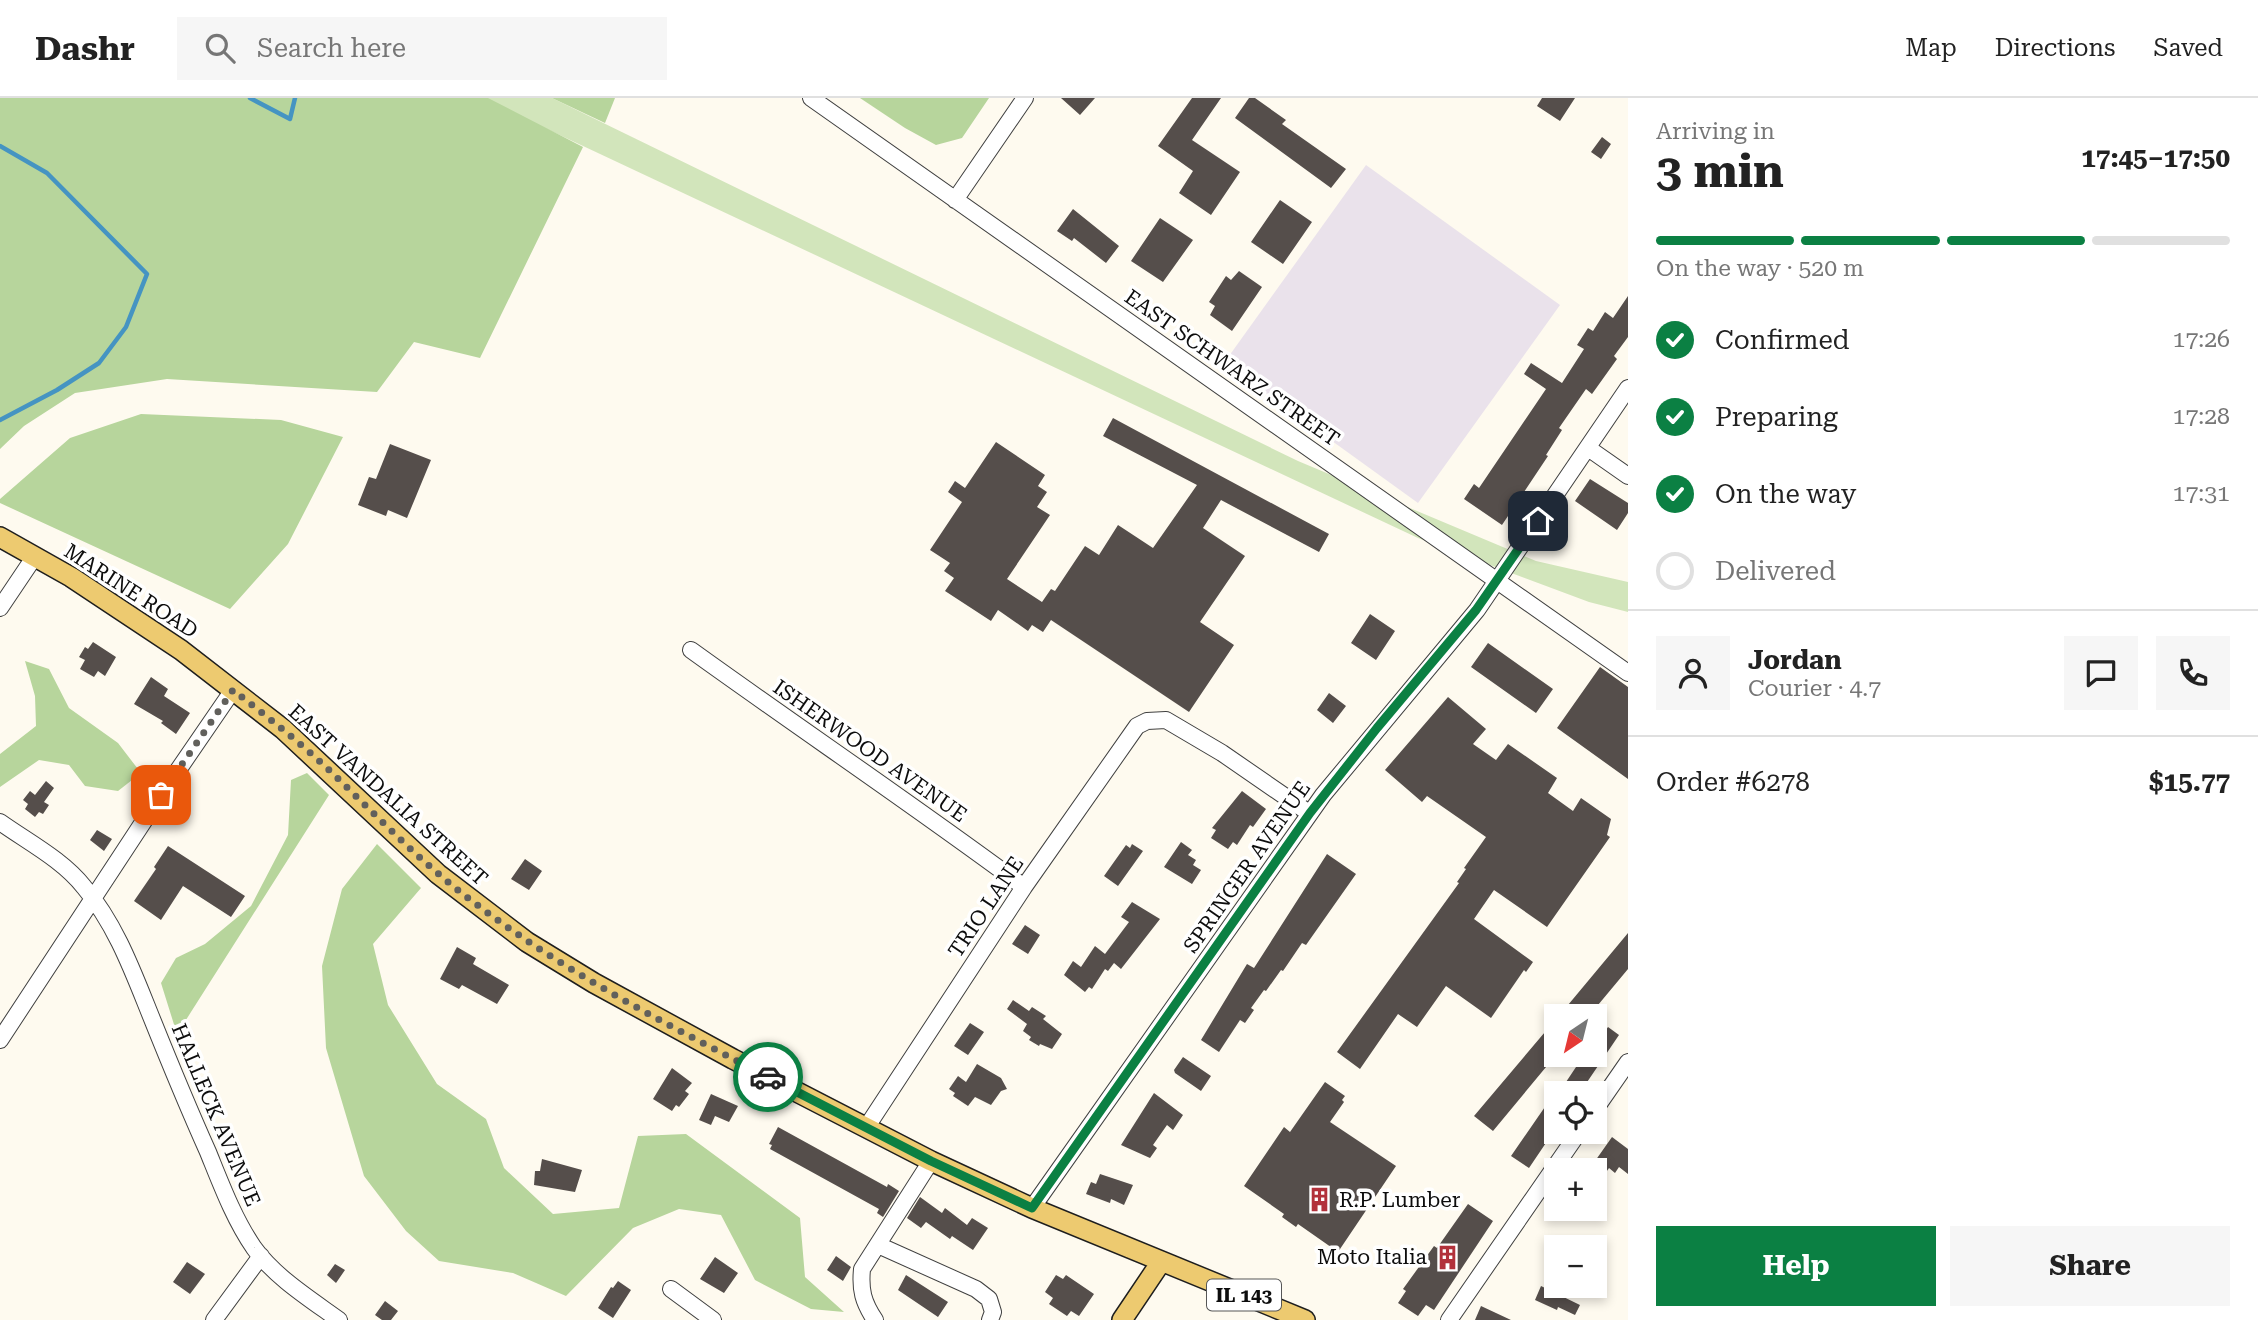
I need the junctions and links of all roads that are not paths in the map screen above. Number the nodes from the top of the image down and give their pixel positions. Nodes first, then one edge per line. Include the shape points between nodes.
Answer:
1 (811, 98) edge
2 (1025, 98) edge
3 (956, 200) junction
4 (1628, 388) edge
5 (1588, 448) junction
6 (1628, 476) edge
7 (0, 537) edge
8 (35, 556) junction
9 (1497, 580) junction
10 (0, 608) edge
11 (691, 650) dead end
12 (1628, 673) edge
13 (233, 690) junction
14 (1310, 813) junction
15 (0, 822) edge
16 (1024, 887) junction
17 (93, 898) junction
18 (0, 1040) edge
19 (1628, 1062) edge
20 (1607, 1092) edge
21 (866, 1128) junction
22 (1571, 1144) edge
23 (931, 1161) junction
24 (1032, 1208) junction
25 (878, 1245) junction
26 (261, 1256) junction
27 (1161, 1262) junction
28 (671, 1289) dead end
29 (214, 1320) edge
30 (339, 1320) edge
31 (713, 1320) edge
32 (875, 1320) edge
33 (990, 1320) edge
34 (1122, 1320) edge
35 (1304, 1320) edge
36 (1449, 1320) edge

1 - 3 street, EAST SCHWARZ STREET
2 - 3 street
3 - 9 street, EAST SCHWARZ STREET
4 - 5 street, SPRINGER AVENUE
5 - 6 street
5 - 9 street, SPRINGER AVENUE
7 - 8 main road, MARINE ROAD / IL 143
8 - 10 street
8 - 13 main road, MARINE ROAD / IL 143 via 172,644
9 - 12 street, EAST SCHWARZ STREET
9 - 14 street, SPRINGER AVENUE
11 - 16 street, ISHERWOOD AVENUE
13 - 17 street
13 - 21 main road, EAST VANDALIA STREET / IL 143 via 283,729 438,874 527,942 594,984
14 - 16 street, TRIO LANE via 1222,753 1166,720 1153,720 1137,726
14 - 24 street, SPRINGER AVENUE
15 - 17 street, HALLECK AVENUE via 64,868
16 - 21 street, TRIO LANE
17 - 18 street
17 - 26 street, HALLECK AVENUE via 132,969 221,1183
19 - 20 street
21 - 23 main road, EAST VANDALIA STREET / IL 143
22 - 36 street
23 - 24 main road, EAST VANDALIA STREET / IL 143
23 - 25 street
24 - 27 main road, EAST VANDALIA STREET / IL 143
25 - 32 street via 862,1269 860,1286
25 - 33 street via 976,1289 989,1299
26 - 29 street
26 - 30 street, HALLECK AVENUE
27 - 34 main road
27 - 35 main road, EAST VANDALIA STREET / IL 143
28 - 31 street

